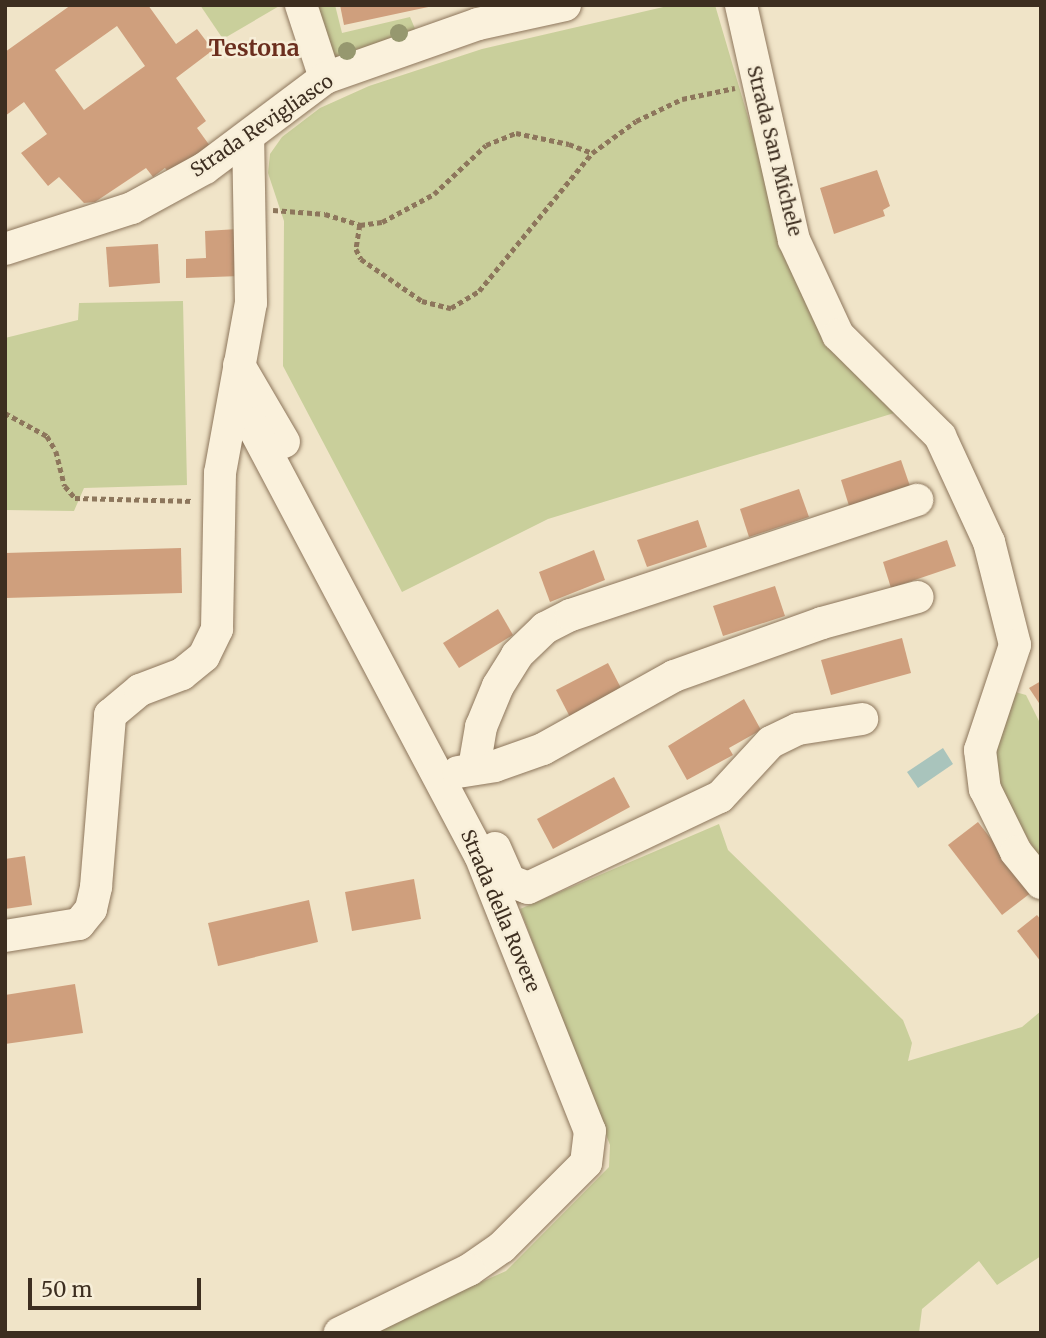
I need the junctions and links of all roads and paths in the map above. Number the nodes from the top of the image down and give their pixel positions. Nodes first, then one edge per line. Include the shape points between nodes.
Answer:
1 (300, 5) edge
2 (565, 5) edge
3 (741, 5) edge
4 (325, 78) junction
5 (704, 94) dead end
6 (248, 137) junction
7 (592, 153) junction
8 (253, 210) junction
9 (360, 225) junction
10 (5, 249) edge
11 (239, 365) junction
12 (235, 403) junction
13 (5, 413) edge
14 (917, 500) dead end
15 (218, 505) junction
16 (918, 597) dead end
17 (862, 719) dead end
18 (466, 770) junction
19 (1041, 883) edge
20 (5, 936) edge
21 (340, 1333) edge

1 - 4 street
2 - 4 street, Strada Revigliasco via 478,24
3 - 19 street, Strada San Michele via 794,240 805,264 838,335 940,436 989,542 1015,645 980,750 985,789 1016,852
4 - 6 street, Strada Revigliasco
5 - 7 path via 636,121
6 - 8 street
6 - 10 street, Strada Revigliasco via 132,208
7 - 9 path via 516,133 486,145 434,194 382,222
7 - 9 path via 479,291 451,308 422,300 361,259 356,249
8 - 9 path via 325,215
8 - 11 street via 251,303
11 - 12 street
11 - 18 street via 254,383
12 - 15 street
12 - 21 street, Strada della Rovere via 251,423 480,855 590,1131 586,1163 502,1247 469,1270
13 - 15 path via 47,436 65,486 75,498 93,502 169,499
14 - 18 street via 571,615 545,628 517,655 498,686
15 - 20 street via 217,629 204,656 182,674 140,690 110,715 96,887 90,909 79,925
16 - 18 street via 822,623 674,677 543,749
17 - 18 street via 799,729 771,742 720,797 527,888 510,880

